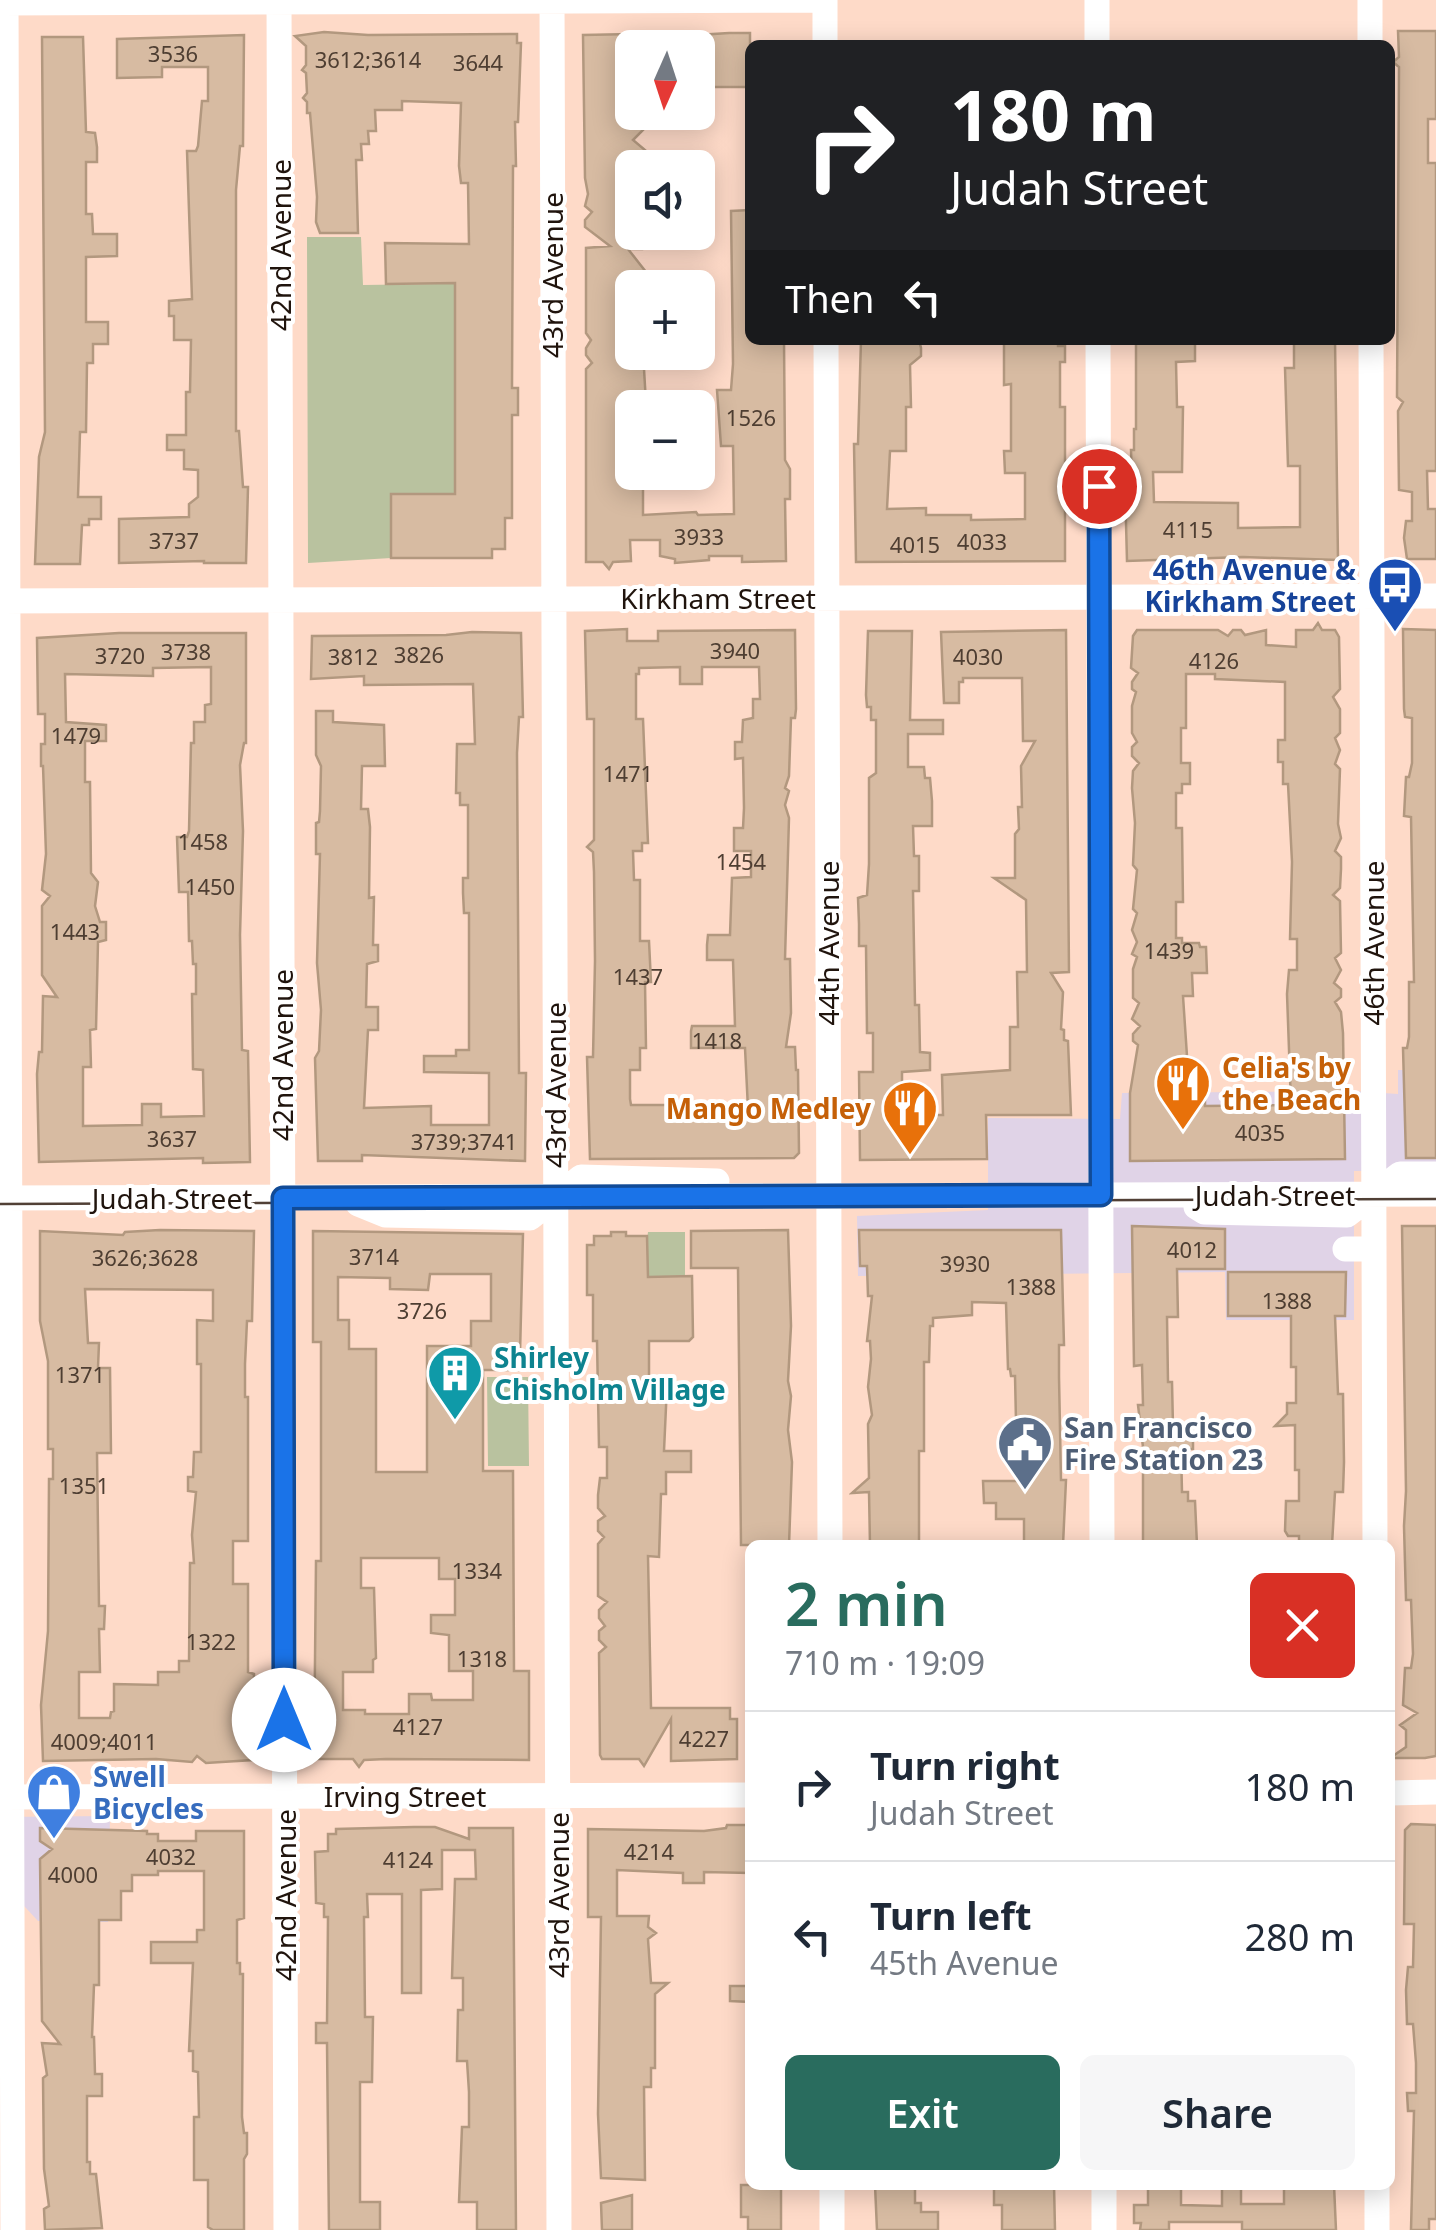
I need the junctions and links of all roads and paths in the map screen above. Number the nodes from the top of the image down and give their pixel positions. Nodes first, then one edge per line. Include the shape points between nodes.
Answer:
1 (552, 0) edge
2 (825, 0) edge
3 (1097, 0) edge
4 (1370, 0) edge
5 (279, 1) edge
6 (332, 1) edge
7 (377, 1) edge
8 (4, 2) edge
9 (825, 40) edge
10 (1097, 40) edge
11 (1370, 40) edge
12 (826, 345) edge
13 (1098, 345) edge
14 (1371, 345) edge
15 (1372, 596) junction
16 (1436, 596) edge
17 (1099, 597) junction
18 (826, 598) junction
19 (554, 599) junction
20 (281, 600) junction
21 (4, 601) edge
22 (1436, 1174) edge
23 (1374, 1194) junction
24 (1436, 1194) edge
25 (1101, 1195) junction
26 (1177, 1195) junction
27 (828, 1196) junction
28 (556, 1197) junction
29 (5, 1198) edge
30 (283, 1198) junction
31 (1374, 1249) junction
32 (1345, 1250) dead end
33 (830, 1540) edge
34 (1102, 1540) edge
35 (1375, 1540) edge
36 (1436, 1792) edge
37 (1395, 1793) edge
38 (745, 1795) edge
39 (285, 1796) junction
40 (558, 1796) junction
41 (6, 1797) edge
42 (832, 2190) edge
43 (1104, 2190) edge
44 (1377, 2190) edge
45 (13, 2230) edge
46 (286, 2230) edge
47 (559, 2230) edge
48 (832, 2230) edge
49 (1104, 2230) edge
50 (1377, 2230) edge

1 - 2 street
1 - 7 street
1 - 19 street, 43rd Avenue
2 - 9 street
3 - 10 street
4 - 11 street
5 - 6 street
5 - 8 street
5 - 20 street, 42nd Avenue
6 - 7 street
8 - 21 street
12 - 18 street, 44th Avenue
13 - 17 street
14 - 15 street, 46th Avenue
15 - 16 street, Kirkham Street
15 - 17 street, Kirkham Street
15 - 23 street, 46th Avenue
17 - 18 street, Kirkham Street
17 - 25 street
18 - 19 street, Kirkham Street
18 - 27 street, 44th Avenue
19 - 20 street, Kirkham Street
19 - 28 street, 43rd Avenue
20 - 21 street, Kirkham Street
20 - 30 street, 42nd Avenue
21 - 29 street
22 - 23 street, Judah Street via 1400,1174
23 - 24 street, Judah Street
23 - 26 street, Judah Street
23 - 26 street, Judah Street via 1347,1214 1237,1219 1204,1212
23 - 31 street, 46th Avenue
25 - 26 street, Judah Street
25 - 27 street, Judah Street
25 - 34 street
27 - 28 street, Judah Street
27 - 33 street, 44th Avenue
28 - 30 street, Judah Street
28 - 40 street, 43rd Avenue
29 - 30 street, Judah Street
29 - 41 street
30 - 39 street, 42nd Avenue
31 - 32 street
31 - 35 street, 46th Avenue
36 - 37 street
38 - 40 street, Irving Street
39 - 40 street, Irving Street
39 - 41 street, Irving Street
39 - 46 street, 42nd Avenue
40 - 47 street, 43rd Avenue
41 - 45 street
42 - 48 street
43 - 49 street
44 - 50 street

